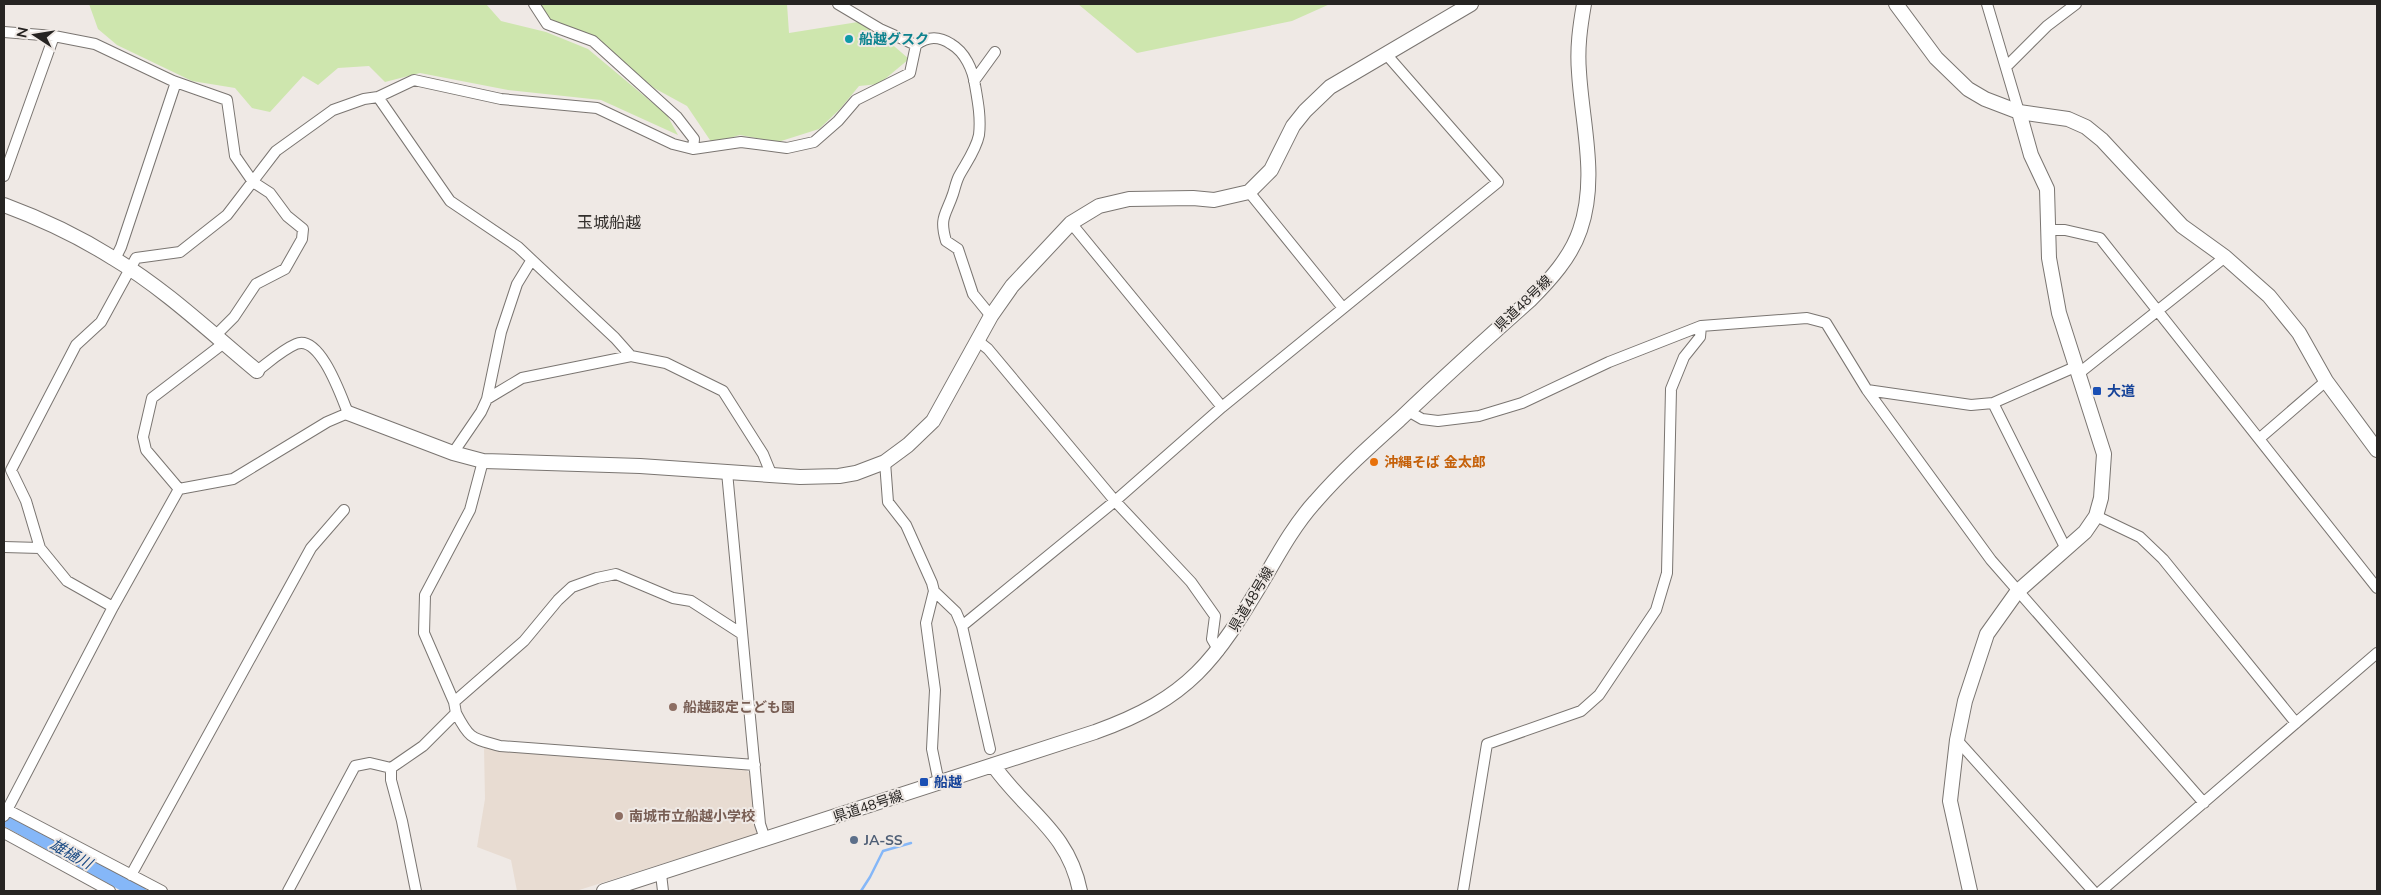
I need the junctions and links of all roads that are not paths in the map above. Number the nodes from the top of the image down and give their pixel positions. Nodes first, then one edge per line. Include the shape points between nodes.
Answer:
1 (534, 4) edge
2 (838, 4) edge
3 (1471, 4) edge
4 (1584, 4) edge
5 (1896, 4) edge
6 (1987, 4) edge
7 (2076, 4) edge
8 (4, 32) edge
9 (54, 36) junction
10 (916, 45) junction
11 (996, 52) dead end
12 (1386, 54) junction
13 (2006, 67) junction
14 (974, 81) junction
15 (176, 82) junction
16 (378, 97) junction
17 (2019, 112) junction
18 (693, 149) junction
19 (4, 176) edge
20 (254, 182) junction
21 (1249, 192) junction
22 (4, 205) edge
23 (1071, 223) junction
24 (2047, 230) junction
25 (2225, 257) junction
26 (115, 259) junction
27 (531, 261) junction
28 (131, 270) junction
29 (1343, 308) junction
30 (2158, 311) junction
31 (991, 316) junction
32 (1701, 326) junction
33 (220, 340) junction
34 (978, 341) junction
35 (630, 356) junction
36 (257, 370) joint
37 (2077, 370) junction
38 (2326, 381) junction
39 (1867, 390) junction
40 (487, 399) junction
41 (1993, 403) junction
42 (1222, 407) junction
43 (1408, 411) junction
44 (348, 413) junction
45 (2260, 438) junction
46 (2377, 450) edge
47 (453, 453) junction
48 (483, 461) junction
49 (885, 462) junction
50 (727, 472) junction
51 (772, 476) junction
52 (179, 489) junction
53 (1115, 501) junction
54 (344, 510) dead end
55 (2096, 516) junction
56 (4, 547) edge
57 (40, 548) junction
58 (2066, 549) junction
59 (2377, 588) edge
60 (934, 591) junction
61 (2018, 592) junction
62 (113, 607) junction
63 (962, 626) junction
64 (742, 634) junction
65 (1218, 651) junction
66 (2377, 653) edge
67 (454, 702) junction
68 (456, 713) junction
69 (2296, 723) junction
70 (1957, 740) junction
71 (990, 749) dead end
72 (755, 765) junction
73 (993, 765) junction
74 (391, 768) junction
75 (938, 783) junction
76 (2204, 803) junction
77 (5, 811) edge
78 (4, 834) edge
79 (765, 839) junction
80 (661, 874) junction
81 (131, 875) junction
82 (110, 891) edge
83 (162, 891) edge
84 (288, 891) edge
85 (416, 891) edge
86 (604, 891) edge
87 (663, 891) edge
88 (1080, 891) edge
89 (1463, 891) edge
90 (1970, 891) edge
91 (2093, 891) edge
92 (2102, 891) edge

1 - 18 street via 547,24 593,41 677,118 694,139
2 - 10 street via 880,29
3 - 12 street
4 - 43 street, 県道48号線 via 1578,58 1589,177 1580,231 1570,252 1543,287
5 - 17 street via 1936,58 1968,89
6 - 13 street
7 - 13 street via 2047,26
8 - 9 street
9 - 15 street via 95,44
9 - 19 street
10 - 14 street via 929,37 952,44 965,58
10 - 18 street via 910,73 856,100 814,142 787,148 741,142
11 - 14 street
12 - 21 street via 1314,100 1293,126 1271,170
12 - 29 street via 1498,182
13 - 17 street
14 - 31 street via 980,112 978,135 975,149 943,214 943,230 946,241 958,249 972,294
15 - 20 street via 227,100 235,156
15 - 26 street
16 - 18 street via 414,80 501,99 596,108 673,144
16 - 20 street via 333,110 276,151
16 - 27 street via 450,201 518,247
17 - 24 street via 2031,155 2047,189
17 - 25 street via 2068,118 2086,128 2102,140 2182,226
20 - 28 street via 227,216 180,252 136,258
20 - 33 street via 270,193 287,216 303,229 302,239 285,269 256,284
21 - 23 street via 1214,200 1129,199 1099,206
21 - 29 street
22 - 26 street via 40,219
23 - 31 street via 1012,286
23 - 42 street
24 - 30 street via 2065,230 2100,238
24 - 37 street via 2059,313
25 - 30 street
25 - 38 street via 2269,296 2299,333
26 - 28 street
27 - 35 street via 616,338
27 - 40 street via 517,284 501,332
28 - 33 street
28 - 57 street via 101,322 76,345 11,470 26,501
29 - 42 street
30 - 37 street
30 - 45 street
31 - 34 street
32 - 39 street via 1807,318 1826,323
32 - 43 street via 1610,362 1522,403 1479,416 1438,421 1422,419
32 - 89 street via 1700,337 1684,357 1671,389 1667,573 1656,610 1599,695 1582,710 1487,744
33 - 36 street
33 - 52 street via 152,398 143,437 146,450
34 - 49 street via 933,420
34 - 53 street
35 - 40 street via 522,378
35 - 51 street via 666,363 723,391
36 - 44 street via 297,344 307,343 318,351
37 - 41 street
37 - 55 street via 2104,454 2101,498
38 - 45 street
38 - 46 street
39 - 41 street via 1971,405
39 - 61 street
40 - 47 street
41 - 58 street
42 - 53 street
43 - 65 street, 県道48号線 via 1314,503 1291,533
44 - 47 street
44 - 52 street via 327,422 233,479
45 - 59 street
47 - 48 street
48 - 50 street
48 - 67 street via 470,510 425,595 424,633
49 - 51 street via 839,476
49 - 60 street via 888,502 906,525
50 - 51 street
50 - 64 street
52 - 62 street
53 - 63 street
53 - 65 street via 1191,582 1216,616 1212,639
54 - 81 street via 311,548
55 - 58 street via 2085,532
55 - 69 street via 2140,537 2163,559
56 - 57 street
57 - 62 street via 67,581
58 - 61 street
60 - 63 street via 956,612
60 - 75 street via 926,622 935,690 932,749
61 - 70 street via 1987,634 1965,702
61 - 76 street
62 - 77 street
63 - 71 street
64 - 67 street via 692,602 673,598 616,574 596,578 572,586 524,642
64 - 72 street
65 - 73 street, 県道48号線 via 1195,677 1146,711 1095,732
66 - 69 street
67 - 68 street
68 - 72 street via 466,734 500,746
68 - 74 street via 423,746
69 - 76 street
70 - 90 street via 1950,801
70 - 91 street
72 - 79 street via 760,824
73 - 75 street, 県道48号線
73 - 88 street via 1055,833 1069,855
74 - 84 street via 370,763 354,766
74 - 85 street
75 - 79 street, 県道48号線
76 - 92 street
77 - 81 street
78 - 82 street
79 - 80 street, 県道48号線
80 - 86 street, 県道48号線
80 - 87 street
81 - 83 street

